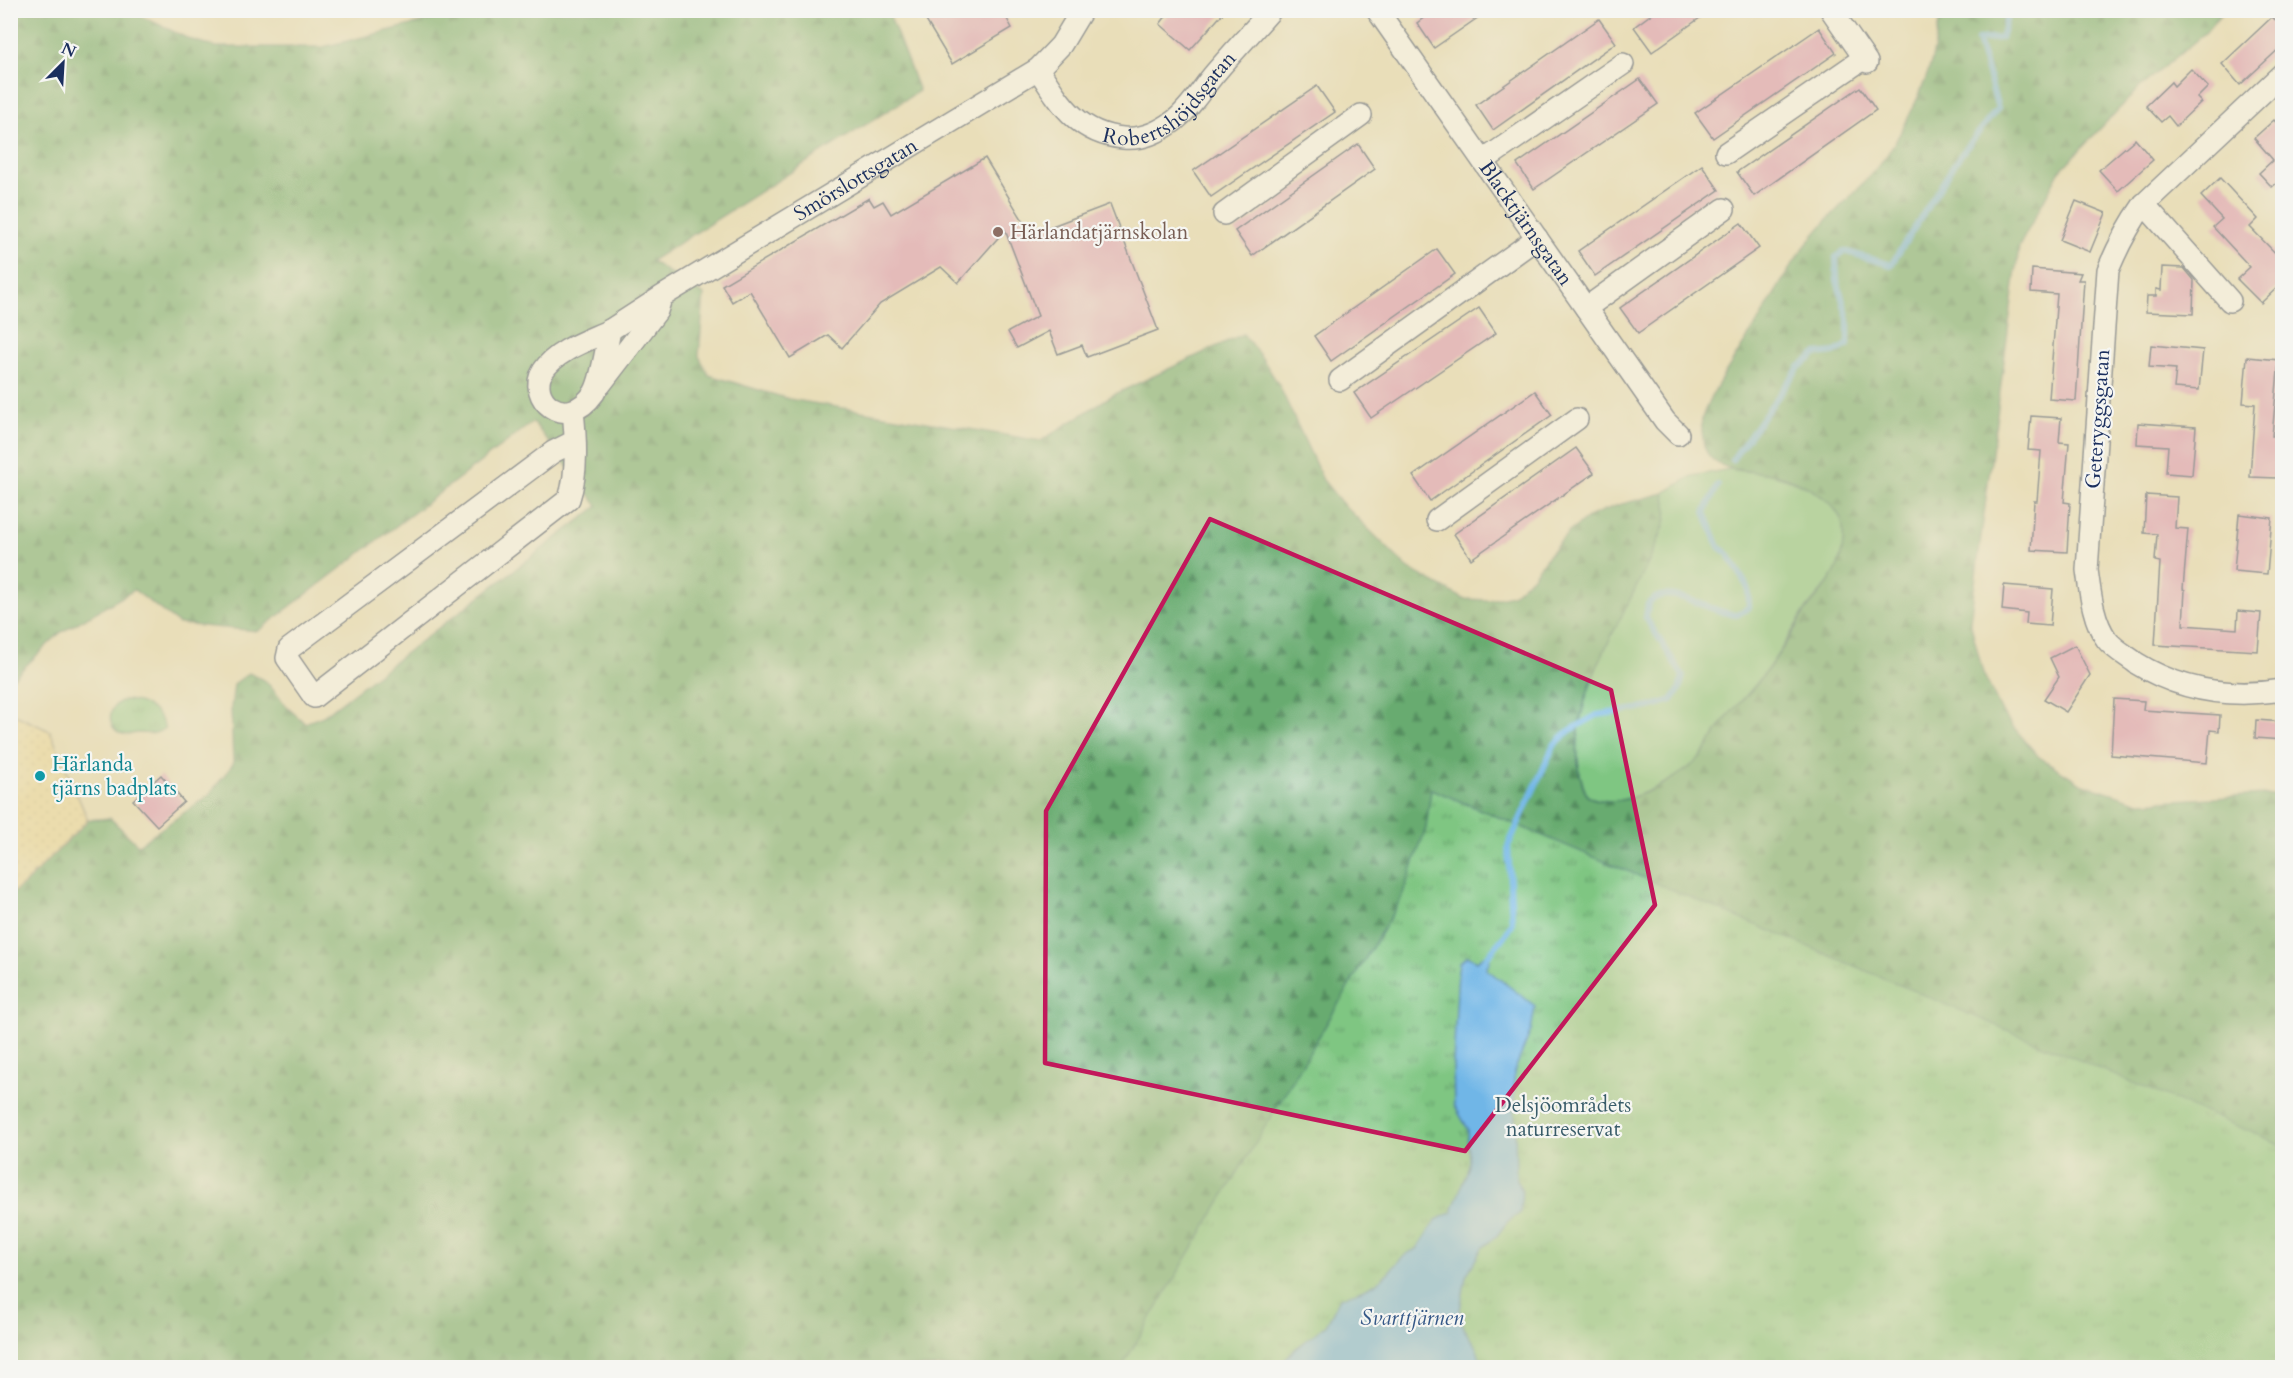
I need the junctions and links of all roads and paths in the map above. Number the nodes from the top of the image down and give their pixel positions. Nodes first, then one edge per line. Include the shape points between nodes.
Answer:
1 (1082, 10) edge
2 (1271, 10) edge
3 (1831, 10) edge
4 (1387, 14) edge
5 (1623, 64) dead end
6 (1038, 69) junction
7 (2283, 74) edge
8 (1361, 115) dead end
9 (1726, 153) dead end
10 (1483, 162) junction
11 (2144, 204) junction
12 (1724, 209) dead end
13 (1224, 214) dead end
14 (1537, 238) junction
15 (661, 297) junction
16 (2230, 301) dead end
17 (1586, 308) junction
18 (610, 330) junction
19 (1340, 380) dead end
20 (596, 390) junction
21 (573, 411) junction
22 (1577, 419) dead end
23 (1678, 434) dead end
24 (575, 441) junction
25 (1437, 520) dead end
26 (2283, 690) edge

1 - 6 street, Smörslottsgatan via 1061,45
2 - 6 street, Robertshöjdsgatan via 1175,120 1146,136 1110,137 1096,133 1060,102
3 - 9 street via 1866,60
4 - 10 street, Blacktjärnsgatan
5 - 10 street
6 - 15 street, Smörslottsgatan
7 - 11 street, Geteryggsgatan
8 - 13 street
10 - 14 street, Blacktjärnsgatan
11 - 16 street
11 - 26 street, Geteryggsgatan via 2108,270 2087,570 2098,623 2107,640 2125,655 2192,688 2259,694
12 - 17 street
14 - 17 street, Blacktjärnsgatan
14 - 19 street
15 - 18 street, Smörslottsgatan
15 - 20 street via 657,311
17 - 23 street, Blacktjärnsgatan
18 - 20 street
18 - 21 street, Smörslottsgatan via 555,358 542,374 540,390 548,406 560,412
20 - 21 street
21 - 24 street
22 - 25 street
24 - 24 street via 574,485 569,499 314,697 287,658 289,649 553,452

